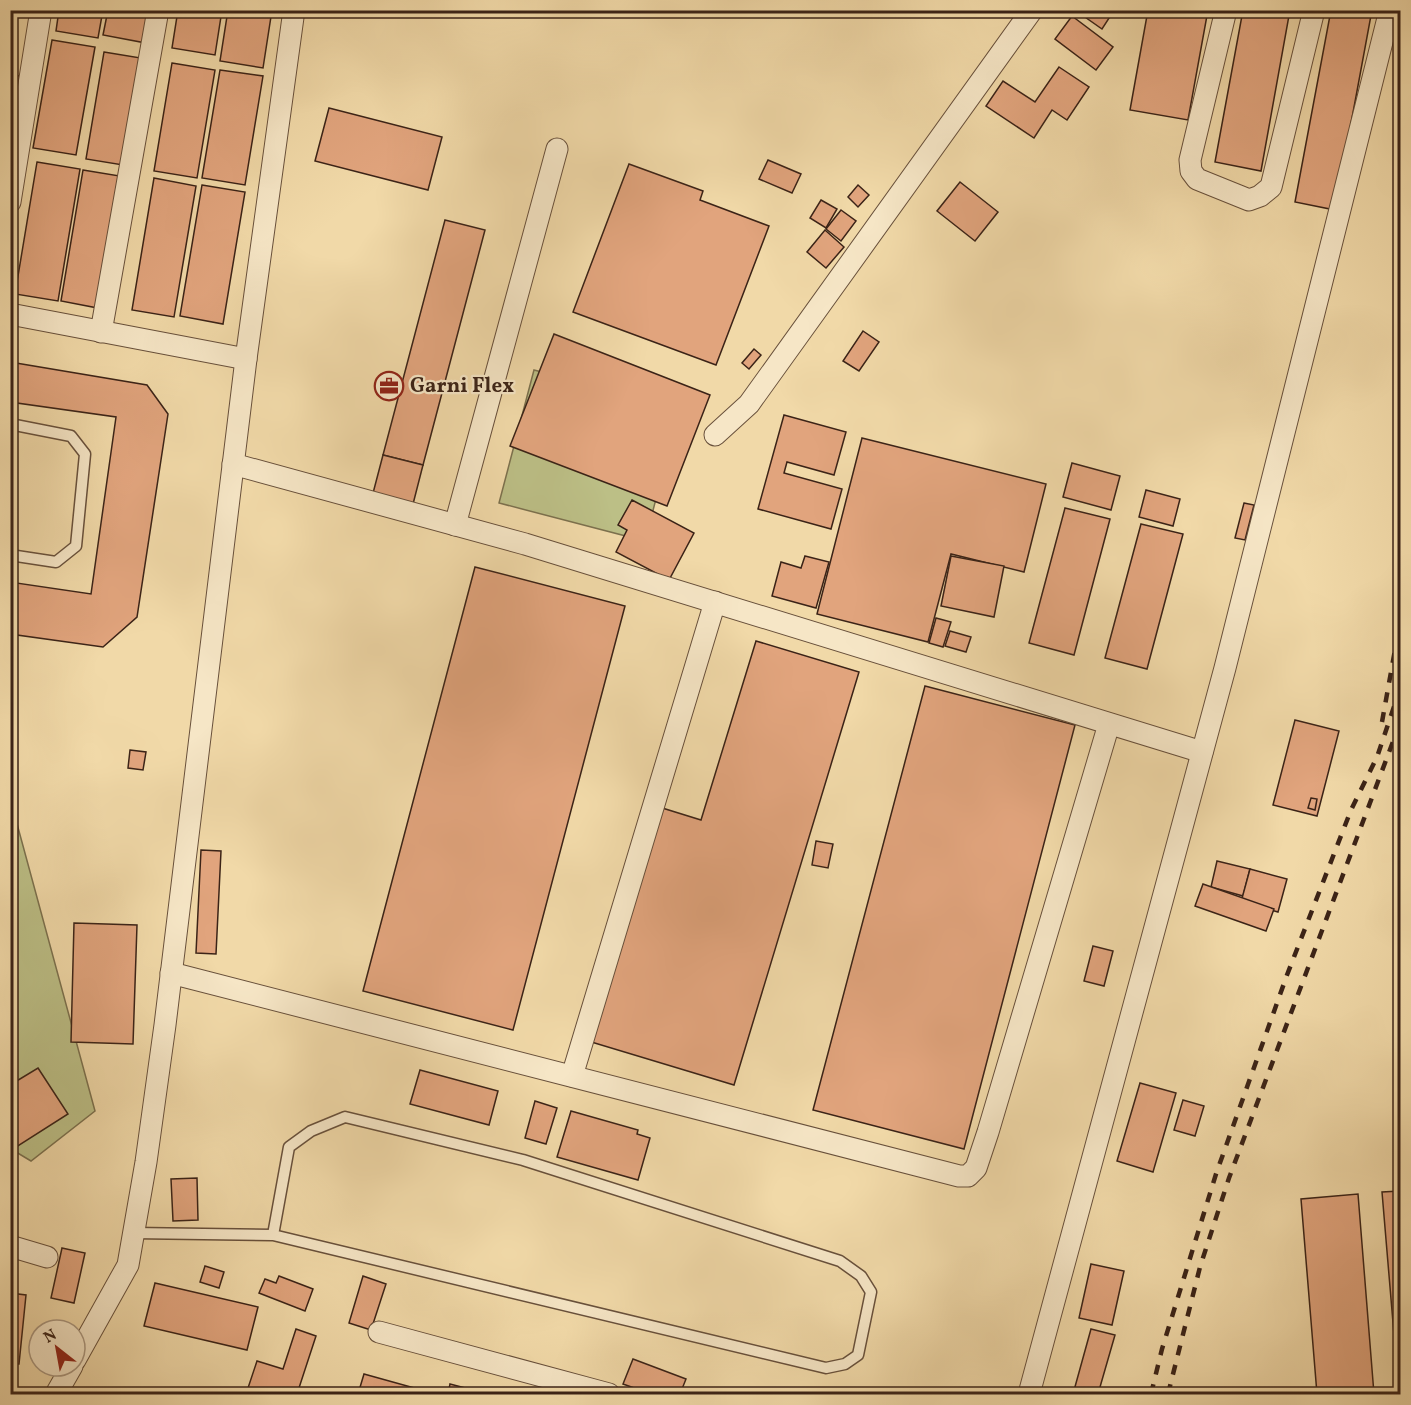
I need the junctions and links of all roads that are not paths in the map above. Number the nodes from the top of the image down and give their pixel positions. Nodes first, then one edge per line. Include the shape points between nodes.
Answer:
1 (40, 10) edge
2 (158, 10) edge
3 (294, 10) edge
4 (1032, 10) edge
5 (1226, 10) edge
6 (1314, 10) edge
7 (1390, 10) edge
8 (557, 149) dead end
9 (10, 202) edge
10 (10, 314) edge
11 (101, 332) junction
12 (246, 359) junction
13 (10, 424) edge
14 (715, 435) dead end
15 (233, 464) junction
16 (455, 525) junction
17 (10, 555) edge
18 (715, 602) junction
19 (1109, 723) junction
20 (1202, 752) junction
21 (171, 973) junction
22 (572, 1076) junction
23 (134, 1233) junction
24 (273, 1235) junction
25 (10, 1246) edge
26 (47, 1257) dead end
27 (379, 1332) dead end
28 (87, 1338) edge
29 (65, 1378) edge
30 (56, 1395) edge
31 (609, 1395) edge
32 (1029, 1395) edge

1 - 9 street
2 - 11 street
3 - 12 street
4 - 14 street via 749,404
5 - 6 street via 1190,159 1191,171 1197,179 1249,200 1271,188
7 - 20 street
8 - 16 street
10 - 11 street
11 - 12 street
12 - 15 street
13 - 17 lane via 71,436 86,454 76,546 56,562
15 - 16 street
15 - 21 street
16 - 18 street
18 - 19 street
18 - 22 street
19 - 20 street
19 - 22 street via 988,1132 976,1168 968,1176
20 - 32 street
21 - 22 street
21 - 23 street
23 - 24 lane
23 - 28 street via 128,1265
24 - 24 lane via 826,1368 845,1364 858,1355 871,1292 861,1276 840,1261 524,1160 345,1117 311,1131 290,1147
25 - 26 street
27 - 31 street
29 - 30 street

